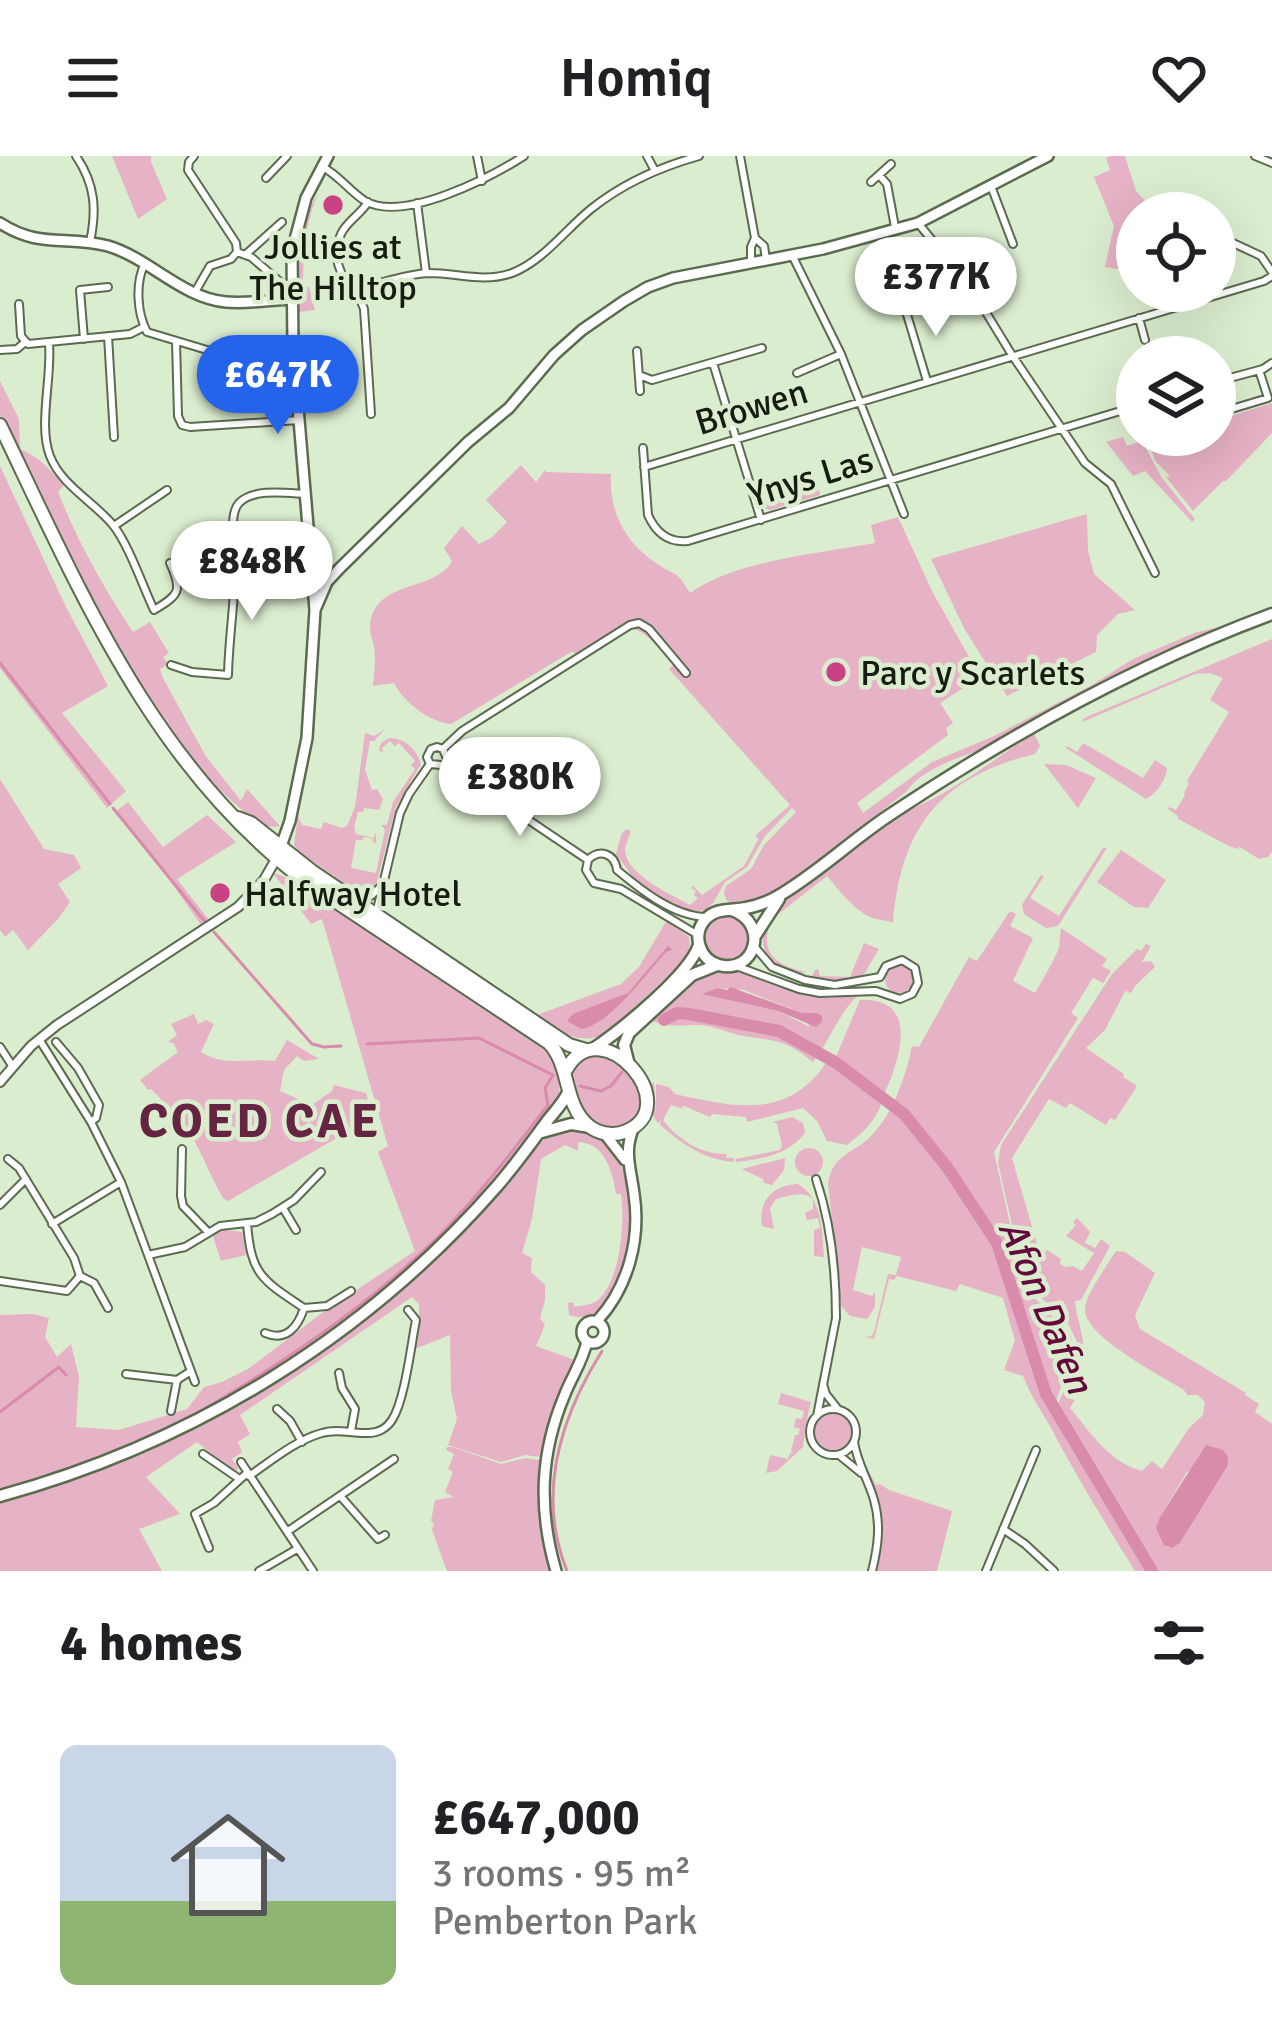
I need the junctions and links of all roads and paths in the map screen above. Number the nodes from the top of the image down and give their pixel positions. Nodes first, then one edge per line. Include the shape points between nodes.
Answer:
1 (76, 156) edge
2 (194, 156) edge
3 (287, 156) edge
4 (477, 156) edge
5 (524, 156) edge
6 (647, 156) edge
7 (699, 156) edge
8 (740, 156) edge
9 (1048, 156) edge
10 (1255, 156) edge
11 (324, 159) edge
12 (1272, 163) edge
13 (891, 164) dead end
14 (656, 171) junction
15 (879, 175) junction
16 (266, 178) dead end
17 (482, 181) junction
18 (871, 182) dead end
19 (991, 186) junction
20 (368, 202) junction
21 (417, 203) junction
22 (0, 223) edge
23 (282, 223) dead end
24 (918, 223) junction
25 (896, 231) junction
26 (755, 238) junction
27 (90, 242) junction
28 (1013, 244) dead end
29 (1236, 244) edge
30 (241, 253) junction
31 (792, 255) junction
32 (766, 259) junction
33 (751, 262) junction
34 (145, 263) junction
35 (426, 273) junction
36 (1272, 273) edge
37 (279, 280) dead end
38 (108, 287) dead end
39 (356, 289) junction
40 (194, 292) junction
41 (291, 299) junction
42 (19, 304) dead end
43 (905, 308) dead end
44 (1139, 318) junction
45 (144, 327) junction
46 (108, 336) junction
47 (1144, 336) edge
48 (84, 339) junction
49 (176, 341) junction
50 (25, 342) junction
51 (49, 344) junction
52 (762, 348) dead end
53 (0, 350) edge
54 (638, 352) dead end
55 (841, 354) junction
56 (1012, 355) junction
57 (260, 358) dead end
58 (713, 363) junction
59 (1272, 363) edge
60 (1259, 370) junction
61 (797, 373) dead end
62 (639, 375) junction
63 (1236, 376) edge
64 (927, 381) junction
65 (640, 391) dead end
66 (860, 402) junction
67 (1236, 408) edge
68 (1116, 413) edge
69 (370, 414) dead end
70 (299, 420) junction
71 (0, 425) edge
72 (1063, 429) junction
73 (114, 437) dead end
74 (736, 439) junction
75 (643, 448) dead end
76 (644, 467) junction
77 (890, 479) junction
78 (167, 490) dead end
79 (304, 494) junction
80 (904, 514) dead end
81 (761, 520) junction
82 (114, 526) junction
83 (170, 563) dead end
84 (310, 573) junction
85 (1155, 573) dead end
86 (327, 582) junction
87 (315, 610) junction
88 (1272, 614) edge
89 (171, 664) dead end
90 (686, 673) dead end
91 (443, 757) junction
92 (430, 764) junction
93 (279, 853) junction
94 (588, 860) junction
95 (617, 871) junction
96 (383, 883) junction
97 (604, 884) junction
98 (782, 894) junction
99 (350, 896) junction
100 (732, 910) junction
101 (376, 914) junction
102 (707, 917) junction
103 (362, 920) junction
104 (698, 940) junction
105 (754, 941) junction
106 (717, 965) junction
107 (735, 965) junction
108 (880, 977) junction
109 (885, 992) junction
110 (39, 1039) junction
111 (56, 1042) dead end
112 (0, 1047) edge
113 (590, 1050) junction
114 (14, 1066) junction
115 (629, 1066) junction
116 (566, 1070) junction
117 (0, 1082) edge
118 (568, 1090) junction
119 (91, 1122) junction
120 (590, 1127) junction
121 (634, 1127) junction
122 (542, 1132) junction
123 (604, 1133) junction
124 (182, 1149) dead end
125 (8, 1159) dead end
126 (628, 1165) junction
127 (321, 1172) dead end
128 (26, 1179) junction
129 (816, 1179) dead end
130 (121, 1181) junction
131 (0, 1204) edge
132 (284, 1208) junction
133 (247, 1223) junction
134 (52, 1224) junction
135 (296, 1230) dead end
136 (207, 1231) junction
137 (148, 1255) junction
138 (80, 1276) junction
139 (0, 1281) edge
140 (334, 1288) dead end
141 (351, 1291) dead end
142 (340, 1298) junction
143 (103, 1305) dead end
144 (304, 1308) junction
145 (408, 1310) dead end
146 (269, 1337) dead end
147 (191, 1371) junction
148 (339, 1372) dead end
149 (126, 1374) dead end
150 (177, 1380) junction
151 (823, 1380) junction
152 (195, 1382) dead end
153 (277, 1409) dead end
154 (837, 1409) junction
155 (171, 1411) dead end
156 (817, 1416) junction
157 (351, 1431) junction
158 (302, 1442) junction
159 (854, 1442) junction
160 (1036, 1450) dead end
161 (203, 1454) dead end
162 (839, 1454) junction
163 (394, 1459) dead end
164 (241, 1462) dead end
165 (248, 1474) junction
166 (863, 1476) junction
167 (238, 1478) junction
168 (0, 1496) edge
169 (341, 1498) junction
170 (1003, 1529) junction
171 (287, 1532) junction
172 (382, 1539) dead end
173 (208, 1548) dead end
174 (298, 1549) junction
175 (259, 1571) edge
176 (313, 1571) edge
177 (556, 1571) edge
178 (872, 1571) edge
179 (986, 1571) edge
180 (1054, 1571) edge

1 - 27 street via 94,200
2 - 30 street via 190,174
3 - 16 street
4 - 17 street
5 - 17 street
6 - 14 street
7 - 14 street
8 - 26 street
9 - 19 main road
10 - 12 street
11 - 20 street
11 - 41 main road via 297,226
13 - 15 street
14 - 35 street via 593,208 514,272 477,279
15 - 18 street
15 - 25 street
17 - 21 street
19 - 24 main road
19 - 28 street
20 - 21 street
20 - 39 street via 340,236 340,273
21 - 35 street
22 - 27 main road via 37,240
23 - 30 street
24 - 25 main road
24 - 56 street via 957,265
25 - 31 main road
26 - 32 street
26 - 33 street
27 - 34 main road
29 - 36 street via 1261,256
30 - 37 street
30 - 40 street via 210,266
31 - 32 main road
31 - 55 street
32 - 33 main road
33 - 86 main road via 648,286 582,330
34 - 40 main road
34 - 45 street via 138,277
35 - 39 street
36 - 44 street, Browen
38 - 48 street via 80,290
39 - 69 street
40 - 41 main road via 227,302
41 - 70 main road
42 - 50 street
43 - 64 street
44 - 47 street
44 - 56 street, Browen
45 - 46 street
45 - 49 street
46 - 48 street
46 - 73 street
48 - 51 street
49 - 57 street
49 - 70 street via 182,425
50 - 51 street
50 - 53 street
51 - 82 street via 50,458
52 - 58 street
54 - 62 street
55 - 61 street
55 - 66 street
56 - 64 street, Browen
56 - 72 street
58 - 62 street via 652,380
58 - 74 street
59 - 60 street
60 - 63 street
60 - 67 street via 1268,398
62 - 65 street
64 - 66 street, Browen
66 - 74 street, Browen
66 - 77 street
68 - 72 street, Ynys Las
70 - 79 main road
71 - 93 highway via 111,651 196,774
72 - 77 street, Ynys Las
72 - 85 street via 1084,464 1111,484
74 - 76 street, Browen
74 - 81 street
75 - 76 street, Ynys Las
76 - 81 street, Ynys Las via 649,515 671,540
77 - 80 street
77 - 81 street, Ynys Las
78 - 82 street
79 - 84 main road
79 - 89 street via 256,494 236,508 228,675
82 - 83 street via 154,610 178,590
84 - 86 main road
84 - 87 main road
86 - 87 main road
87 - 93 main road via 307,738
88 - 98 main road via 1092,694 995,748
90 - 91 street via 649,629 630,625 462,730
91 - 92 street
91 - 92 street via 437,747 428,751
91 - 94 street
92 - 96 street via 400,813
93 - 99 highway
93 - 103 highway
93 - 110 street via 256,889 220,920
94 - 95 street via 607,854
94 - 97 street via 590,880
95 - 97 street
95 - 102 street via 689,916
96 - 99 street via 370,896
96 - 101 street
97 - 104 street
98 - 100 main road
98 - 105 main road
99 - 101 highway
100 - 102 main road
100 - 105 main road via 748,919
101 - 103 street
101 - 113 highway via 569,1045
102 - 104 main road
103 - 116 highway via 549,1043
104 - 106 main road
104 - 113 main road via 690,965
105 - 107 main road
105 - 108 street via 772,967 805,980 836,985
106 - 107 main road
106 - 115 main road via 692,975 629,1034
107 - 109 street via 820,993
108 - 109 street
108 - 109 street via 897,960 917,972 912,994
110 - 114 street
110 - 119 street
111 - 119 street via 99,1105
112 - 114 street
113 - 115 highway
113 - 116 highway
114 - 117 street
115 - 121 highway via 646,1089 646,1109
116 - 118 highway
118 - 120 highway
118 - 122 main road
119 - 130 street
120 - 122 main road
120 - 123 highway
121 - 123 highway
121 - 126 main road
122 - 168 main road via 431,1255 297,1363 107,1463
123 - 126 main road
124 - 136 street via 183,1206
125 - 128 street
126 - 177 main road via 637,1211 632,1251 619,1293 597,1322 603,1337 587,1341 544,1459 544,1517
127 - 132 street
128 - 131 street
128 - 134 street
129 - 151 street via 836,1302
130 - 134 street
130 - 137 street
132 - 133 street
132 - 135 street
133 - 136 street
133 - 144 street via 258,1274
134 - 138 street
136 - 137 street via 185,1247
137 - 147 street
138 - 139 street via 67,1291
138 - 143 street via 94,1282
140 - 142 street
141 - 142 street
142 - 144 street
144 - 146 street via 294,1328
145 - 157 street via 416,1320 391,1422
147 - 150 street
147 - 152 street
148 - 157 street via 355,1409
149 - 150 street
150 - 155 street
151 - 154 street
151 - 156 street
153 - 158 street
154 - 156 street
154 - 159 street via 854,1422
156 - 162 street via 814,1445
157 - 158 street
158 - 165 street
159 - 162 street
159 - 166 street
160 - 170 street
161 - 167 street
162 - 166 street
163 - 169 street
164 - 165 street
165 - 167 street
165 - 171 street
166 - 178 street via 878,1517
167 - 173 street via 195,1514
169 - 171 street
169 - 172 street
170 - 179 street
170 - 180 street
171 - 174 street
174 - 175 street
174 - 176 street

